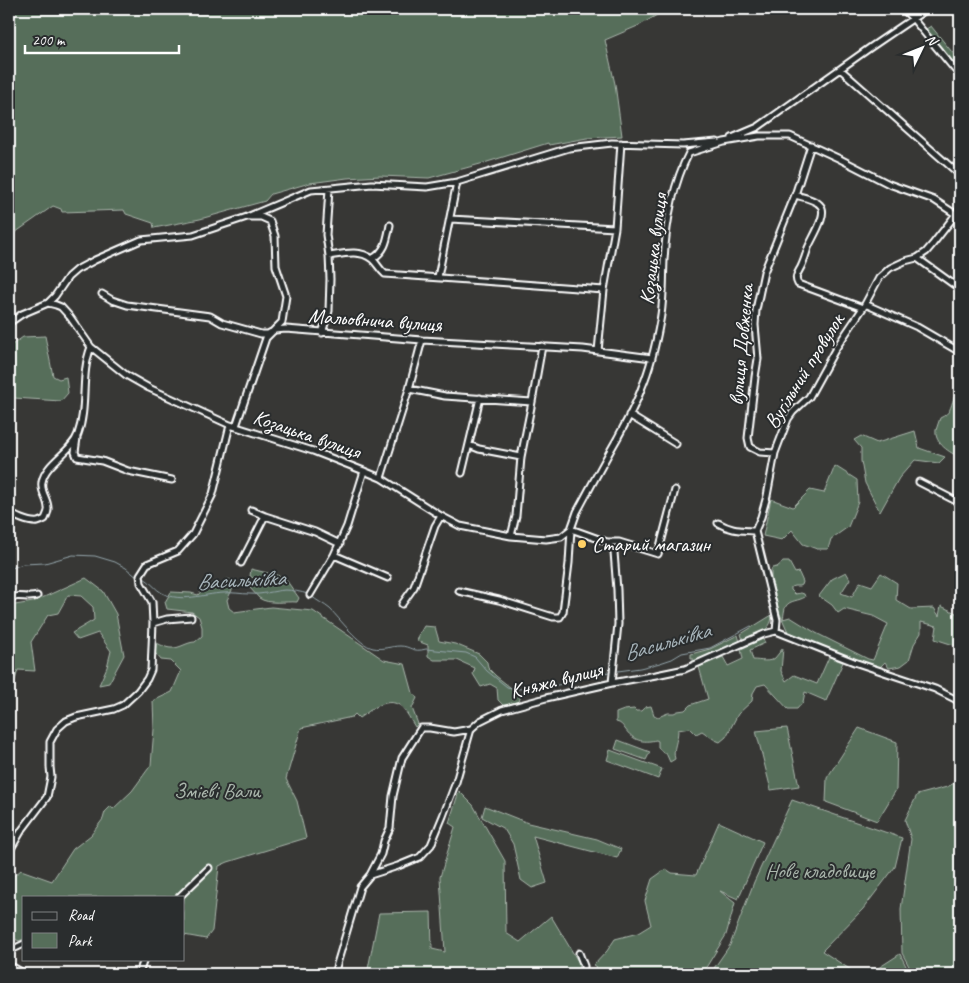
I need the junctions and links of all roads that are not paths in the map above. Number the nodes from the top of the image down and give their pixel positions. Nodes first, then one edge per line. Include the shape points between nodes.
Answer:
1 (903, 9) edge
2 (927, 9) edge
3 (913, 19) junction
4 (840, 69) junction
5 (960, 76) edge
6 (758, 128) junction
7 (759, 136) junction
8 (724, 142) junction
9 (621, 143) junction
10 (684, 145) junction
11 (811, 145) junction
12 (689, 154) junction
13 (960, 175) edge
14 (457, 182) junction
15 (329, 189) junction
16 (795, 195) junction
17 (959, 213) edge
18 (247, 217) junction
19 (450, 219) junction
20 (390, 225) dead end
21 (615, 228) junction
22 (329, 256) junction
23 (917, 258) junction
24 (372, 259) junction
25 (438, 277) junction
26 (960, 289) edge
27 (604, 290) junction
28 (102, 294) dead end
29 (48, 303) junction
30 (864, 306) junction
31 (9, 323) edge
32 (275, 330) junction
33 (322, 333) junction
34 (422, 340) junction
35 (542, 346) junction
36 (91, 347) junction
37 (598, 351) junction
38 (960, 352) edge
39 (652, 358) junction
40 (409, 389) junction
41 (480, 398) junction
42 (532, 402) junction
43 (629, 415) junction
44 (233, 426) junction
45 (78, 435) junction
46 (676, 444) dead end
47 (469, 445) junction
48 (775, 453) junction
49 (521, 457) junction
50 (364, 470) junction
51 (462, 473) dead end
52 (381, 478) junction
53 (172, 480) dead end
54 (919, 482) dead end
55 (675, 490) dead end
56 (960, 503) edge
57 (9, 510) edge
58 (251, 510) dead end
59 (264, 516) junction
60 (440, 516) junction
61 (718, 523) dead end
62 (570, 529) junction
63 (755, 531) junction
64 (511, 536) junction
65 (607, 542) junction
66 (340, 544) junction
67 (334, 555) junction
68 (240, 563) dead end
69 (388, 578) dead end
70 (459, 591) dead end
71 (310, 595) dead end
72 (37, 596) dead end
73 (9, 598) edge
74 (402, 604) dead end
75 (190, 617) dead end
76 (153, 623) junction
77 (776, 631) junction
78 (612, 683) junction
79 (960, 704) edge
80 (471, 729) junction
81 (9, 852) edge
82 (209, 868) dead end
83 (370, 875) junction
84 (180, 896) edge
85 (22, 945) edge
86 (9, 951) edge
87 (579, 953) dead end
88 (144, 960) edge
89 (9, 966) edge
90 (23, 974) edge
91 (139, 974) edge
92 (334, 974) edge
93 (584, 974) edge

1 - 3 street
2 - 3 street
3 - 4 street
3 - 5 street
4 - 6 street
4 - 13 street
6 - 7 street via 755,131
6 - 8 street
7 - 8 street
7 - 11 street via 790,136
8 - 10 street
8 - 12 street
9 - 10 street
9 - 14 street via 569,148
9 - 21 street
10 - 12 street via 692,150
11 - 16 street, вулиця Довженка
11 - 17 street via 888,184 934,200
12 - 39 street, Козацька вулиця via 681,169 667,226 661,320
14 - 15 street via 427,187 372,184
14 - 19 street
15 - 18 street via 311,190
15 - 22 street via 326,235
16 - 30 street via 817,202 824,210 797,273 798,284
16 - 48 street, вулиця Довженка via 764,272 756,310 758,359 748,438 750,447 760,452
17 - 23 street
18 - 29 street via 193,234 141,240 94,260 68,277
18 - 32 street via 270,221 275,236 276,266 286,296 282,322
19 - 21 street
19 - 25 street
20 - 24 street via 385,247
21 - 27 street
22 - 24 street via 352,253
22 - 33 street via 328,311
23 - 26 street
23 - 30 street, Вугільний провулок via 885,272
24 - 25 street via 385,274
25 - 27 street
27 - 37 street
28 - 32 street, Мальовнича вулиця via 127,305 210,316 222,323 261,334
29 - 31 street
29 - 36 street, Козацька вулиця via 61,307
30 - 38 street via 917,327
30 - 48 street, Вугільний провулок via 809,397 788,420
32 - 33 street, Мальовнича вулиця
32 - 44 street via 266,338
33 - 34 street, Мальовнича вулиця
34 - 35 street, Мальовнича вулиця
34 - 40 street
35 - 37 street, Мальовнича вулиця
35 - 42 street
36 - 44 street, Козацька вулиця via 141,384
36 - 45 street
37 - 39 street, Мальовнича вулиця
39 - 43 street, Козацька вулиця
40 - 41 street
40 - 52 street
41 - 42 street
41 - 47 street
42 - 49 street
43 - 46 street
43 - 62 street, Козацька вулиця
44 - 50 street, Козацька вулиця
44 - 76 street via 213,494 193,534 178,551 147,564 140,575 152,602
45 - 53 street via 77,457
45 - 57 street via 42,480 41,489 48,508 46,519 37,522 18,518
47 - 49 street
47 - 51 street
48 - 63 street, Вугільний провулок via 767,496
49 - 64 street
50 - 52 street, Козацька вулиця
50 - 66 street
52 - 60 street, Козацька вулиця
54 - 56 street
55 - 65 street via 658,554 619,542
58 - 59 street
59 - 66 street via 315,532
59 - 68 street
60 - 64 street, Козацька вулиця via 460,526
60 - 74 street via 414,587
61 - 63 street via 727,528
62 - 64 street, Козацька вулиця via 561,537 546,539
62 - 65 street
62 - 70 street via 569,563 560,617
63 - 77 street via 777,620
65 - 78 street via 614,552 617,590 618,624
66 - 67 street
67 - 69 street
67 - 71 street
72 - 73 street
75 - 76 street
76 - 81 street via 151,670 138,691 122,705 76,717 57,729 50,742 52,777 47,797
77 - 78 street, Княжа вулиця via 685,669
77 - 79 street via 935,689 955,698
78 - 80 street, Княжа вулиця via 502,710
80 - 83 street via 456,782 431,845 420,856
80 - 83 street via 454,732 421,728 410,743 397,775 390,828 382,854
82 - 84 street
83 - 92 street via 360,887
85 - 86 street
87 - 93 street
88 - 91 street
89 - 90 main road

